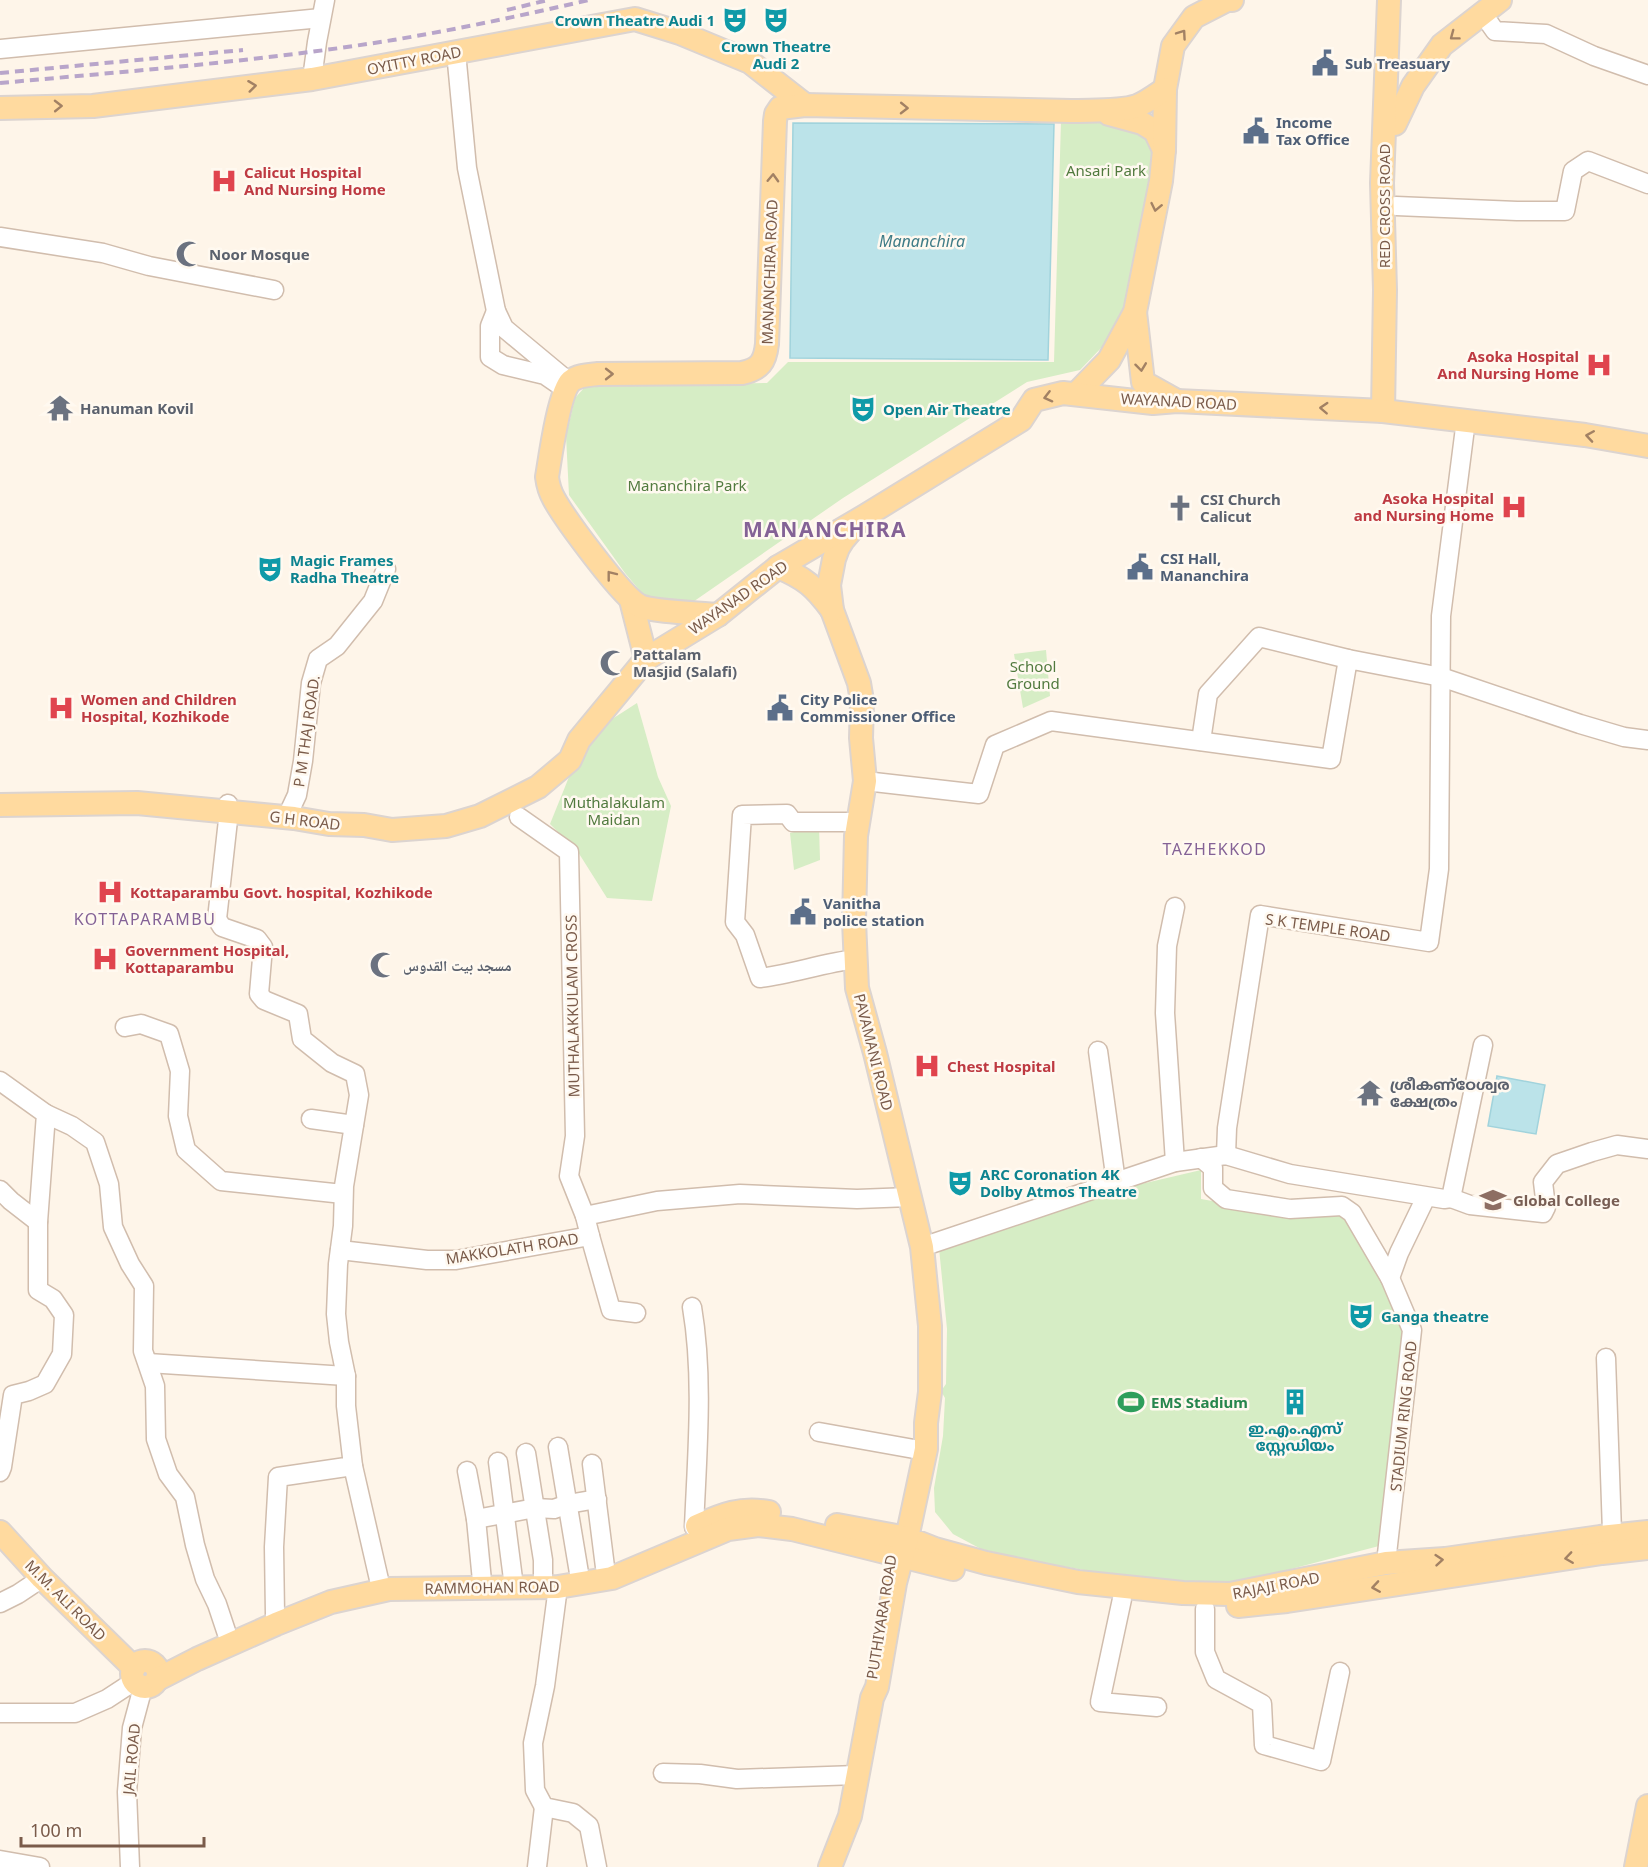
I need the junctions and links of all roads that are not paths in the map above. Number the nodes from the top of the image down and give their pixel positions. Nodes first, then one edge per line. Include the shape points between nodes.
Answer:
1 (325, 0) edge
2 (1232, 0) edge
3 (1374, 0) edge
4 (1389, 0) edge
5 (1399, 0) edge
6 (1491, 7) edge
7 (321, 18) junction
8 (0, 49) edge
9 (456, 52) junction
10 (1648, 75) edge
11 (312, 79) junction
12 (1165, 88) junction
13 (805, 105) junction
14 (0, 108) edge
15 (1099, 110) junction
16 (1395, 124) junction
17 (1164, 150) junction
18 (1648, 184) edge
19 (1396, 206) junction
20 (0, 237) edge
21 (274, 290) dead end
22 (1385, 290) junction
23 (496, 311) junction
24 (1135, 312) junction
25 (567, 385) junction
26 (1076, 394) junction
27 (1177, 402) junction
28 (1383, 411) junction
29 (1466, 420) junction
30 (1648, 446) edge
31 (865, 516) junction
32 (778, 567) junction
33 (386, 569) dead end
34 (631, 600) junction
35 (832, 610) junction
36 (718, 615) junction
37 (646, 659) junction
38 (1348, 659) junction
39 (1442, 676) junction
40 (579, 740) junction
41 (1648, 740) edge
42 (1200, 741) junction
43 (865, 781) junction
44 (0, 795) edge
45 (0, 805) edge
46 (228, 808) junction
47 (290, 810) junction
48 (519, 817) dead end
49 (858, 822) junction
50 (1175, 907) dead end
51 (856, 959) junction
52 (125, 1027) dead end
53 (1483, 1045) dead end
54 (1098, 1051) dead end
55 (0, 1081) edge
56 (46, 1114) junction
57 (310, 1119) dead end
58 (354, 1125) junction
59 (1648, 1149) edge
60 (1226, 1155) junction
61 (1201, 1158) junction
62 (1175, 1162) junction
63 (1116, 1182) junction
64 (0, 1190) edge
65 (343, 1194) junction
66 (910, 1197) junction
67 (1426, 1197) junction
68 (1451, 1198) junction
69 (585, 1216) junction
70 (39, 1222) junction
71 (590, 1236) junction
72 (922, 1247) junction
73 (340, 1250) junction
74 (1390, 1278) junction
75 (692, 1307) dead end
76 (636, 1313) dead end
77 (1606, 1358) dead end
78 (148, 1363) junction
79 (346, 1376) junction
80 (926, 1423) junction
81 (819, 1432) dead end
82 (558, 1447) dead end
83 (914, 1449) junction
84 (526, 1453) dead end
85 (498, 1462) dead end
86 (592, 1464) dead end
87 (353, 1466) junction
88 (467, 1470) dead end
89 (0, 1472) edge
90 (597, 1499) junction
91 (568, 1504) junction
92 (535, 1508) junction
93 (505, 1513) junction
94 (476, 1519) junction
95 (1648, 1522) edge
96 (694, 1527) junction
97 (0, 1532) edge
98 (1648, 1532) edge
99 (1605, 1541) junction
100 (899, 1546) junction
101 (1648, 1548) edge
102 (1648, 1555) edge
103 (1386, 1563) junction
104 (589, 1573) junction
105 (42, 1578) junction
106 (513, 1579) junction
107 (482, 1581) junction
108 (551, 1582) junction
109 (380, 1584) junction
110 (1122, 1599) junction
111 (0, 1602) edge
112 (1205, 1609) junction
113 (275, 1615) junction
114 (227, 1634) junction
115 (1341, 1672) dead end
116 (144, 1676) junction
117 (1157, 1707) dead end
118 (0, 1713) edge
119 (663, 1773) dead end
120 (857, 1775) junction
121 (1648, 1806) edge
122 (544, 1807) junction
123 (0, 1860) edge
124 (40, 1867) edge
125 (130, 1867) edge
126 (537, 1867) edge
127 (597, 1867) edge
128 (830, 1867) edge
129 (1636, 1867) edge

1 - 7 street
12 -> 2 main road via 1173,46 1194,16
3 - 22 main road via 1369,182 1373,268
4 - 22 main road, RED CROSS ROAD via 1382,183
5 - 16 main road
6 - 10 street via 1495,31 1546,34
6 -> 16 main road via 1442,45 1413,86
7 - 8 street
7 - 11 street
9 - 11 main road, OYITTY ROAD
9 - 13 main road, OYITTY ROAD via 635,19 750,62
9 - 23 street via 467,168
14 -> 11 main road, OYITTY ROAD via 93,106
12 - 15 main road, MANANCHIRA ROAD via 1137,106
12 - 17 main road
13 -> 15 main road, MANANCHIRA ROAD
25 -> 13 main road, MANANCHIRA ROAD via 576,377 598,374 742,373 759,366 767,344 776,114 780,108
15 - 17 main road via 1142,123 1155,131
16 - 19 main road
17 -> 24 main road
18 - 19 street via 1588,160 1573,171 1565,211
19 - 22 main road via 1395,258
20 - 21 street via 103,253
22 - 28 main road, RED CROSS ROAD
23 - 25 street via 504,328
23 - 25 street via 490,326 490,357 503,365
24 - 26 main road via 1109,360
24 -> 27 main road via 1143,382
34 -> 25 main road via 577,532 549,488 547,477
26 - 27 main road, WAYANAD ROAD
26 -> 31 main road, WAYANAD ROAD via 1034,400 1021,420
28 -> 27 main road, WAYANAD ROAD
28 - 29 main road, WAYANAD ROAD
30 -> 29 main road, WAYANAD ROAD
29 - 39 street, S K TEMPLE ROAD via 1441,616
31 - 32 main road, WAYANAD ROAD
31 - 35 main road via 843,540 834,559
32 - 35 main road via 814,587
32 - 36 main road, WAYANAD ROAD
33 - 47 street, P M THAJ ROAD. via 373,601 337,646 318,659 310,683 297,795
34 - 36 main road via 647,608
34 - 37 main road
35 - 43 main road, PAVAMANI ROAD via 859,683
36 - 37 main road, WAYANAD ROAD
37 - 40 main road, G H ROAD
38 - 39 street
38 - 42 street via 1259,637 1208,694
38 - 42 street via 1331,759
39 - 41 street via 1580,724
39 - 60 street, S K TEMPLE ROAD via 1439,869 1430,942 1260,915
40 - 46 main road, G H ROAD via 570,760 538,787 480,816 446,826 392,830
40 - 47 main road, G H ROAD via 526,781 452,812 402,818
42 - 43 street via 1051,721 995,745 979,794
43 - 49 main road, PAVAMANI ROAD
44 - 46 main road, G H ROAD via 132,794
45 - 46 main road, G H ROAD via 137,803
46 - 47 main road, G H ROAD
46 - 58 street via 217,919 222,927 257,939 263,947 259,994 264,1000 298,1014 302,1039 332,1063 355,1074 359,1095
48 - 69 street, MUTHALAKKULAM CROSS via 569,852 575,1136 569,1176
49 - 51 main road, PAVAMANI ROAD
49 - 51 street via 793,822 787,814 742,815 735,922 745,935 760,978
50 - 62 street via 1167,946 1165,1013
51 - 66 main road, PAVAMANI ROAD via 857,988
52 - 65 street via 141,1024 169,1034 180,1071 178,1116 186,1150 221,1181
53 - 68 street
54 - 63 street
55 - 56 street
56 - 70 street
56 - 78 street via 95,1142 109,1184 113,1227 144,1286 143,1351
57 - 58 street
58 - 65 street
59 - 68 street via 1617,1145 1557,1164 1543,1182 1543,1214 1470,1205
60 - 61 street
60 - 67 street via 1290,1174
61 - 62 street
61 - 74 street, STADIUM RING ROAD via 1213,1168 1213,1188 1226,1199 1290,1209 1342,1206 1352,1213
62 - 63 street
63 - 72 street
64 - 70 street
65 - 73 street
66 - 69 street, MAKKOLATH ROAD via 740,1194 657,1201
66 - 72 main road, PAVAMANI ROAD
67 - 68 street
67 - 74 street
69 - 71 street, MAKKOLATH ROAD
70 - 89 street via 38,1290 52,1299 64,1316 62,1354 45,1384 13,1395
71 - 73 street, MAKKOLATH ROAD via 456,1260
71 - 76 street via 611,1310
72 - 80 main road, PAVAMANI ROAD via 930,1326
73 - 79 street via 336,1314
74 - 103 street, STADIUM RING ROAD via 1412,1330
75 - 96 street via 698,1417
77 - 99 street
78 - 79 street
78 - 114 street via 155,1386 156,1438 168,1474 185,1497 201,1568
79 - 87 street
80 - 83 main road, PAVAMANI ROAD
80 - 100 main road, PAVAMANI ROAD via 926,1449
81 - 83 street
82 - 91 street
83 - 100 main road, PAVAMANI ROAD
84 - 92 street
85 - 93 street
86 - 90 street
87 - 109 street
87 - 113 street via 278,1477
88 - 94 street
90 - 91 street
90 - 104 street
91 - 92 street via 554,1509
91 - 104 street
92 - 93 street
92 - 108 street via 543,1560
93 - 94 street
93 - 106 street
94 - 107 street
95 - 99 main road
96 - 100 main road, RAMMOHAN ROAD via 726,1513 756,1510
96 - 104 main road, RAMMOHAN ROAD via 631,1558
97 - 105 main road, M.M. ALI ROAD
98 - 99 main road, RAJAJI ROAD
99 - 101 main road
99 - 102 main road
103 -> 99 main road, RAJAJI ROAD
99 -> 112 main road via 1287,1601
100 - 103 main road, RAJAJI ROAD via 936,1549 1078,1582 1183,1593 1230,1594
100 - 104 main road, RAMMOHAN ROAD via 758,1525 728,1529 612,1578
100 - 110 main road via 994,1580
100 - 120 main road, PUTHIYARA ROAD via 877,1687
104 - 108 main road, RAMMOHAN ROAD
105 - 111 street
105 - 116 main road, M.M. ALI ROAD
106 - 107 main road, RAMMOHAN ROAD
106 - 108 main road, RAMMOHAN ROAD
107 - 109 main road, RAMMOHAN ROAD
108 - 116 main road, RAMMOHAN ROAD via 389,1589 331,1602 197,1659
108 - 122 street via 545,1686 533,1743 535,1790
109 - 113 main road, RAMMOHAN ROAD
110 - 112 main road
110 - 117 street via 1100,1702
112 - 115 street via 1205,1652 1216,1679 1262,1704 1264,1745 1321,1761
113 - 114 main road, RAMMOHAN ROAD
114 - 116 main road, RAMMOHAN ROAD
116 - 118 street via 75,1713
116 - 125 street, JAIL ROAD via 132,1728 127,1792
119 - 120 street via 737,1779
120 - 128 main road, PUTHIYARA ROAD via 850,1816
121 - 129 main road
122 - 126 street
122 - 127 street via 573,1813 589,1826
123 - 124 street

